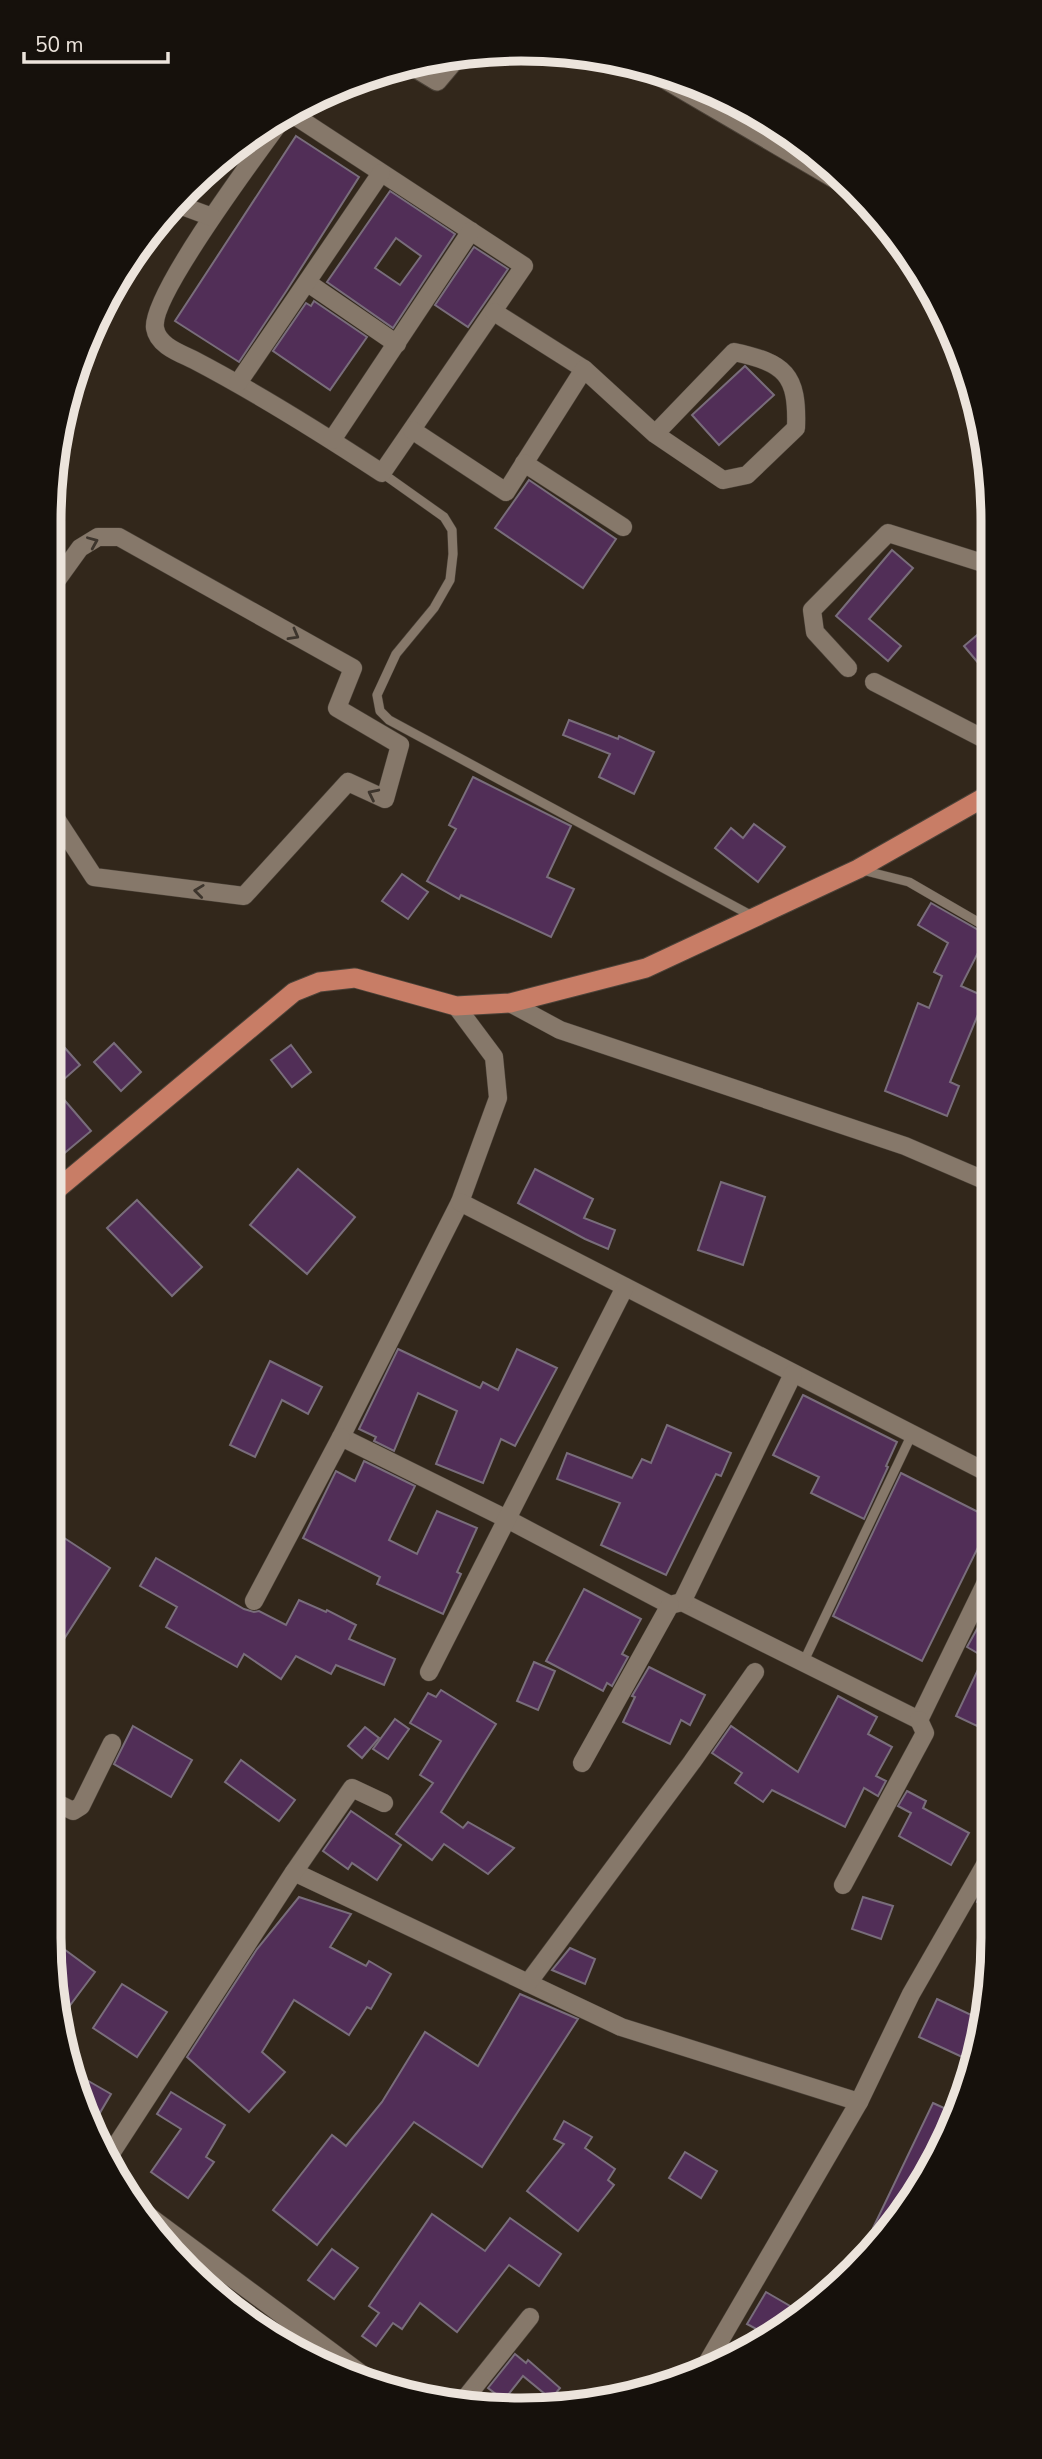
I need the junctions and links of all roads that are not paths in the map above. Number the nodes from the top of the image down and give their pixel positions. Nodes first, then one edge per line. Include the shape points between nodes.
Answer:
1 (449, 67) edge
2 (422, 72) edge
3 (689, 93) edge
4 (299, 119) edge
5 (269, 137) edge
6 (812, 165) edge
7 (381, 173) junction
8 (185, 207) edge
9 (212, 217) junction
10 (471, 231) junction
11 (308, 283) junction
12 (494, 312) junction
13 (397, 344) junction
14 (584, 369) junction
15 (238, 383) junction
16 (412, 430) junction
17 (655, 434) junction
18 (332, 440) junction
19 (524, 463) junction
20 (382, 473) junction
21 (623, 527) dead end
22 (981, 562) edge
23 (61, 574) edge
24 (848, 668) dead end
25 (874, 682) dead end
26 (981, 738) edge
27 (981, 799) edge
28 (61, 826) edge
29 (858, 869) junction
30 (754, 917) junction
31 (981, 924) edge
32 (510, 1003) junction
33 (456, 1006) junction
34 (981, 1179) edge
35 (61, 1186) edge
36 (460, 1202) junction
37 (625, 1287) junction
38 (793, 1374) junction
39 (912, 1434) junction
40 (341, 1437) junction
41 (981, 1469) edge
42 (507, 1519) junction
43 (981, 1593) edge
44 (254, 1601) dead end
45 (676, 1604) junction
46 (803, 1663) junction
47 (429, 1671) dead end
48 (755, 1672) dead end
49 (919, 1720) junction
50 (111, 1743) dead end
51 (582, 1763) dead end
52 (384, 1803) dead end
53 (61, 1805) edge
54 (981, 1871) edge
55 (294, 1872) junction
56 (844, 1885) dead end
57 (528, 1983) junction
58 (859, 2102) junction
59 (113, 2150) edge
60 (161, 2224) edge
61 (530, 2316) dead end
62 (711, 2356) edge
63 (349, 2364) edge
64 (468, 2395) edge

1 - 2 street via 437,81
3 - 6 street
4 - 7 street
5 - 9 street
7 - 10 street
7 - 11 street
8 - 9 street
9 - 15 street via 155,317 155,330 163,344
10 - 12 street via 524,266
10 - 13 street
11 - 13 street
11 - 15 street
12 - 14 street
12 - 16 street
13 - 18 street
14 - 17 street
14 - 19 street
15 - 18 street
16 - 19 street via 506,492
16 - 20 street
17 - 17 street via 723,480 747,475 796,428 797,402 790,378 764,358 734,352
18 - 20 street
19 - 21 street
20 - 30 lane via 444,517 452,530 453,554 450,580 397,654 377,695 380,710 389,720
22 - 24 street via 888,533 813,610 815,632
23 -> 28 street via 80,548 98,537 118,537 353,668 337,708 400,745 385,799 348,782 244,896 94,877
25 - 26 street
27 - 29 main road
29 - 30 main road
29 - 31 lane via 909,882
30 - 32 main road via 646,968
32 - 33 main road
32 - 34 street via 560,1030 905,1146
33 - 35 main road via 355,978 319,982 294,992
33 - 36 street via 494,1057 498,1098
36 - 37 street
36 - 40 street
37 - 38 street
37 - 42 street
38 - 39 street
38 - 45 street
39 - 41 street
39 - 46 lane
40 - 42 street
40 - 44 street
42 - 45 street
42 - 47 street
43 - 49 street
45 - 46 street
45 - 51 street
46 - 49 street
48 - 57 street
49 - 56 street via 925,1733
50 - 53 street via 81,1806 73,1811
52 - 55 street via 352,1788
54 - 58 street via 911,1994
55 - 57 street
55 - 59 street
57 - 58 street via 621,2027
58 - 62 street
60 - 63 street
61 - 64 street

